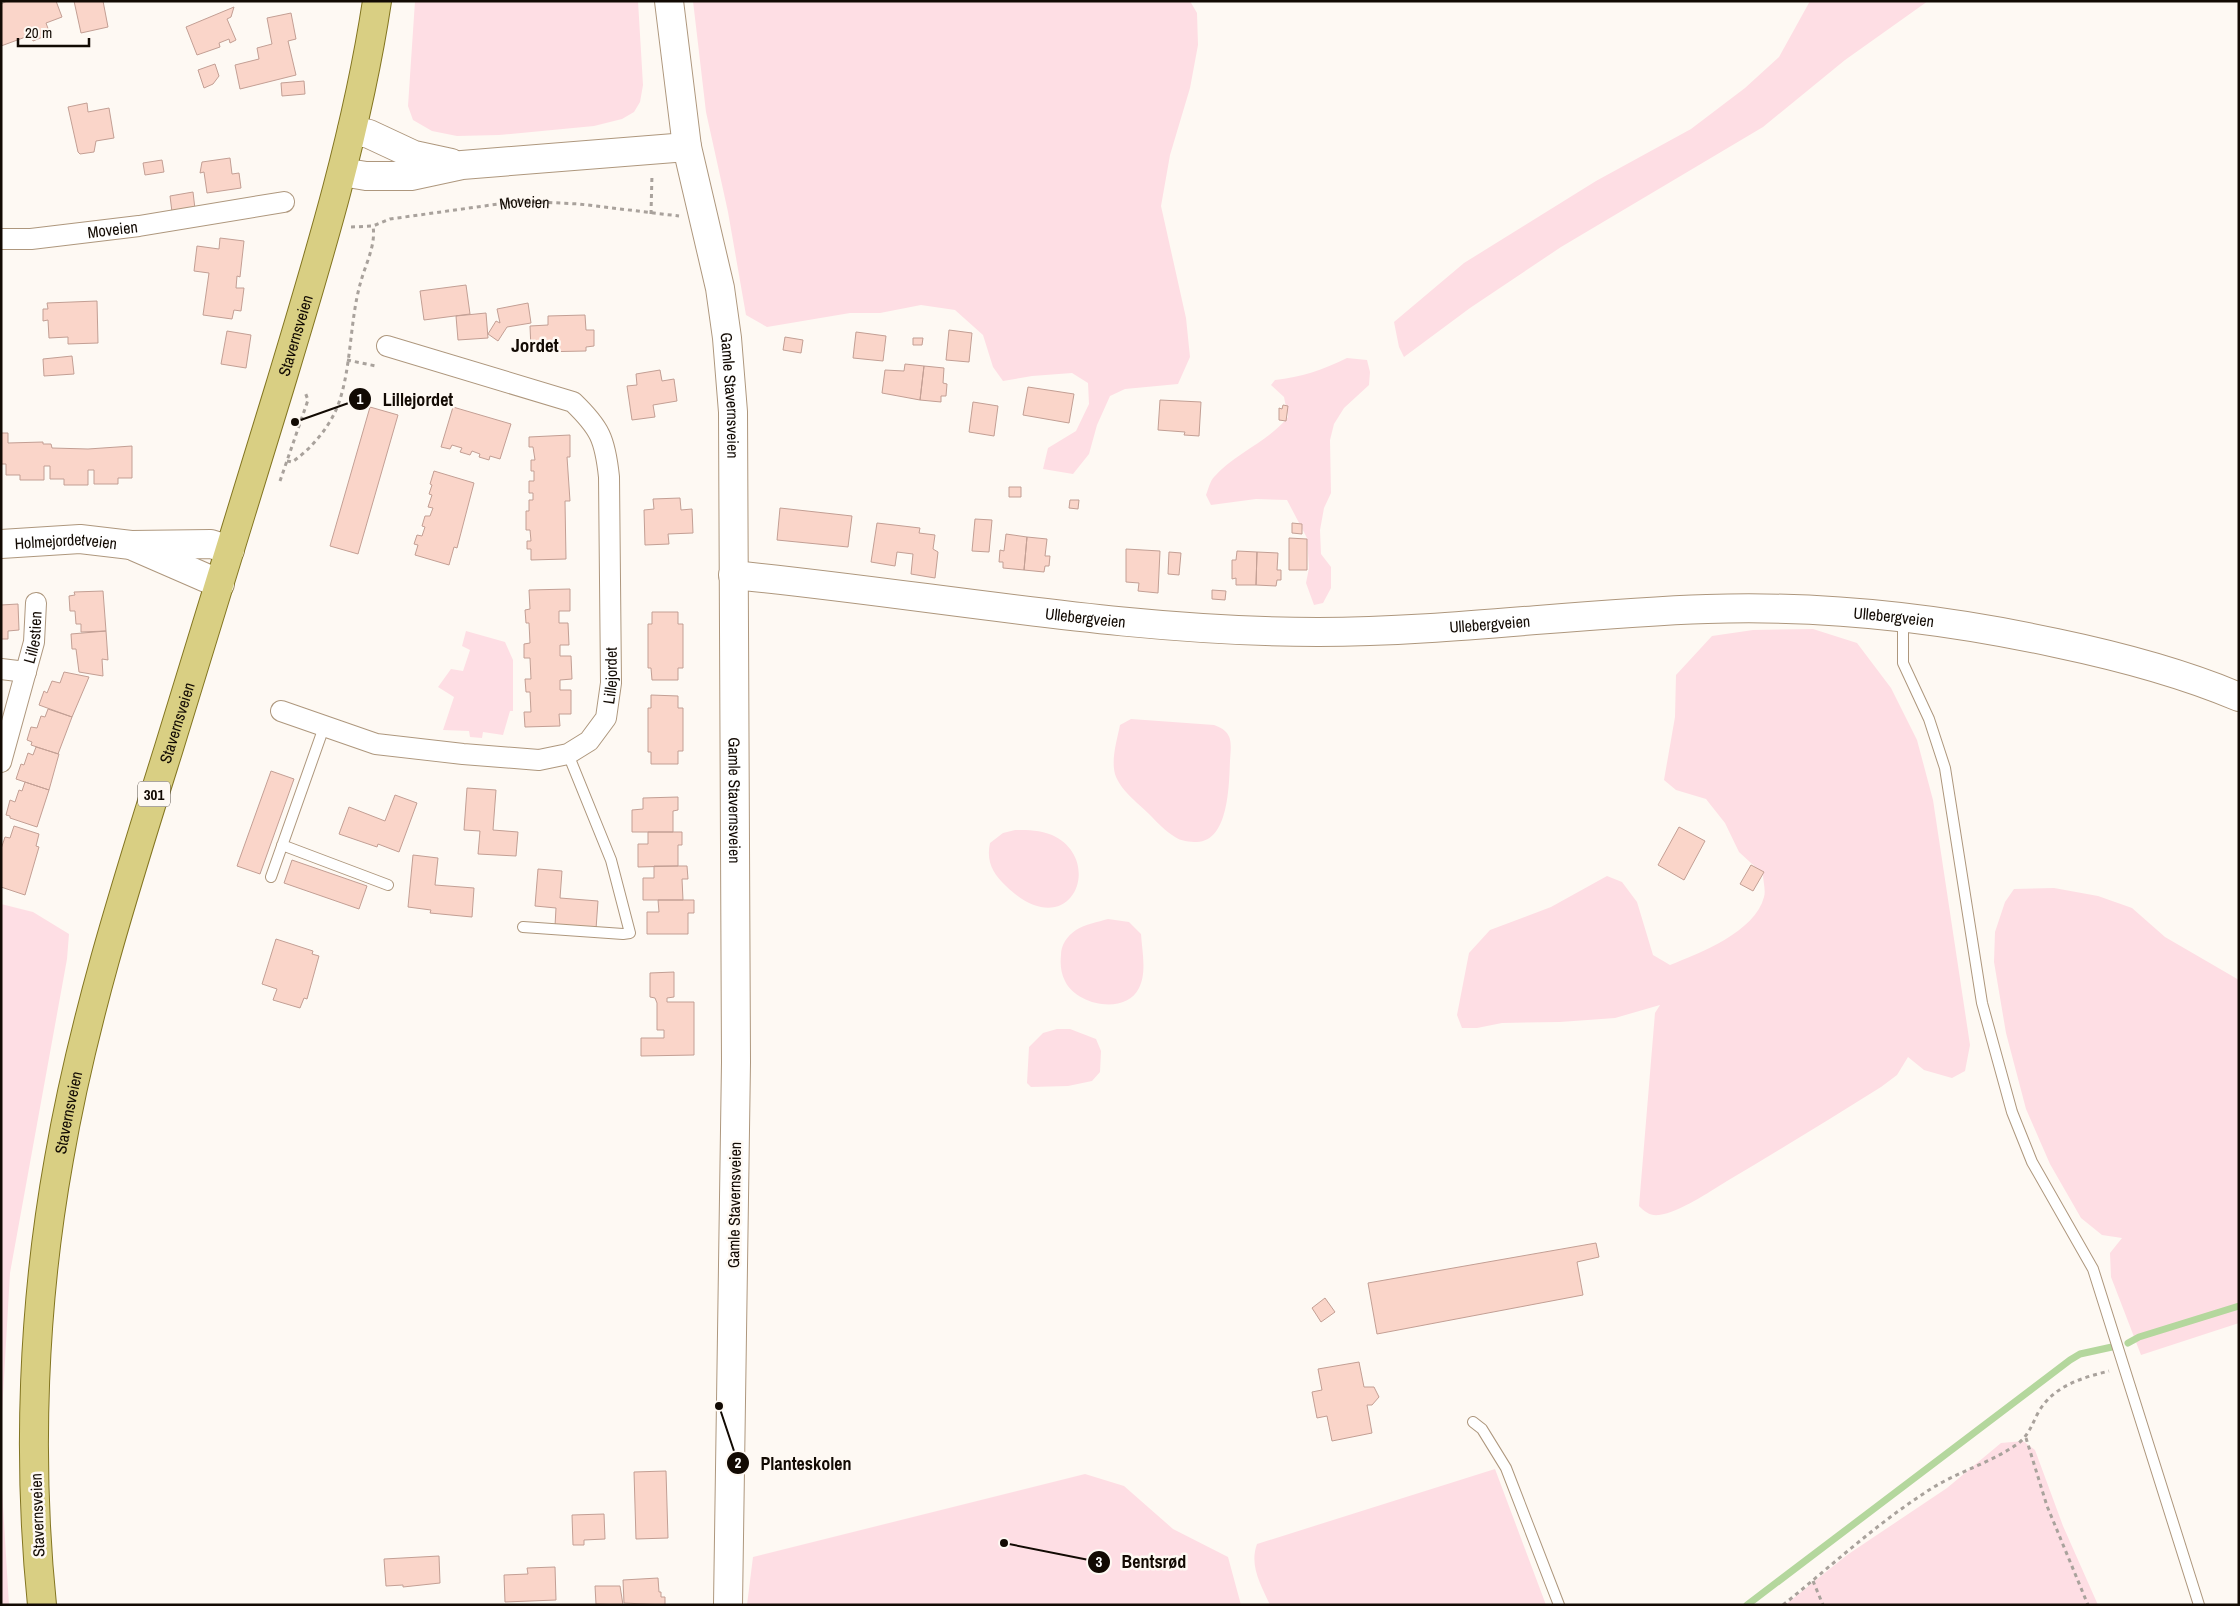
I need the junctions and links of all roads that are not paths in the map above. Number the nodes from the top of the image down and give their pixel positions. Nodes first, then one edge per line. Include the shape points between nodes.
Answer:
1 (377, 1) edge
2 (669, 1) edge
3 (352, 130) junction
4 (687, 147) junction
5 (462, 165) junction
6 (342, 172) junction
7 (284, 202) dead end
8 (1, 239) edge
9 (387, 346) dead end
10 (1, 544) edge
11 (131, 545) junction
12 (230, 550) junction
13 (733, 575) junction
14 (220, 584) junction
15 (36, 603) dead end
16 (1903, 617) junction
17 (1, 669) edge
18 (26, 672) junction
19 (2239, 697) edge
20 (280, 711) dead end
21 (324, 727) junction
22 (568, 754) junction
23 (1, 762) edge
24 (282, 845) junction
25 (271, 877) dead end
26 (388, 885) dead end
27 (523, 927) dead end
28 (1473, 1422) dead end
29 (42, 1605) edge
30 (728, 1605) edge
31 (1560, 1605) edge
32 (2199, 1605) edge

1 - 3 main road, Stavernsveien / 301
2 - 4 street, Gamle Stavernsveien
3 - 5 street via 369,134 414,155
3 - 6 main road, Stavernsveien / 301
4 - 5 street
4 - 13 street, Gamle Stavernsveien via 720,288 727,338 733,412
5 - 6 street via 411,176 366,176
6 - 12 main road, Stavernsveien / 301
7 - 8 street, Moveien via 139,226 31,239
9 - 22 street, Lillejordet via 572,402 594,422 606,449 611,683 606,718 589,740
10 - 11 street, Holmejordetveien via 80,539
11 - 12 street, Holmejordetveien via 210,544
11 - 14 street, Holmejordetveien via 202,579
12 - 14 main road, Stavernsveien / 301
13 - 16 street, Ullebergveien via 1094,618 1261,631 1395,630 1743,608
13 - 30 street, Gamle Stavernsveien via 736,1062
14 - 29 main road, Stavernsveien / 301 via 121,905 91,1014 59,1158 44,1270 36,1394 36,1515
15 - 18 street, Lillestien via 34,642
16 - 19 street, Ullebergveien via 1985,629 2105,654 2195,680
16 - 32 lane via 1902,663 1929,719 1945,768 1982,1003 2012,1112 2032,1162 2093,1269
17 - 18 street, Lillestien
18 - 23 street, Lillestien
20 - 21 street, Lillejordet
21 - 22 street, Lillejordet via 376,744 462,754 539,760
21 - 24 lane
22 - 27 lane via 611,860 630,933
24 - 25 lane
24 - 26 lane
28 - 31 lane via 1482,1429 1506,1468

